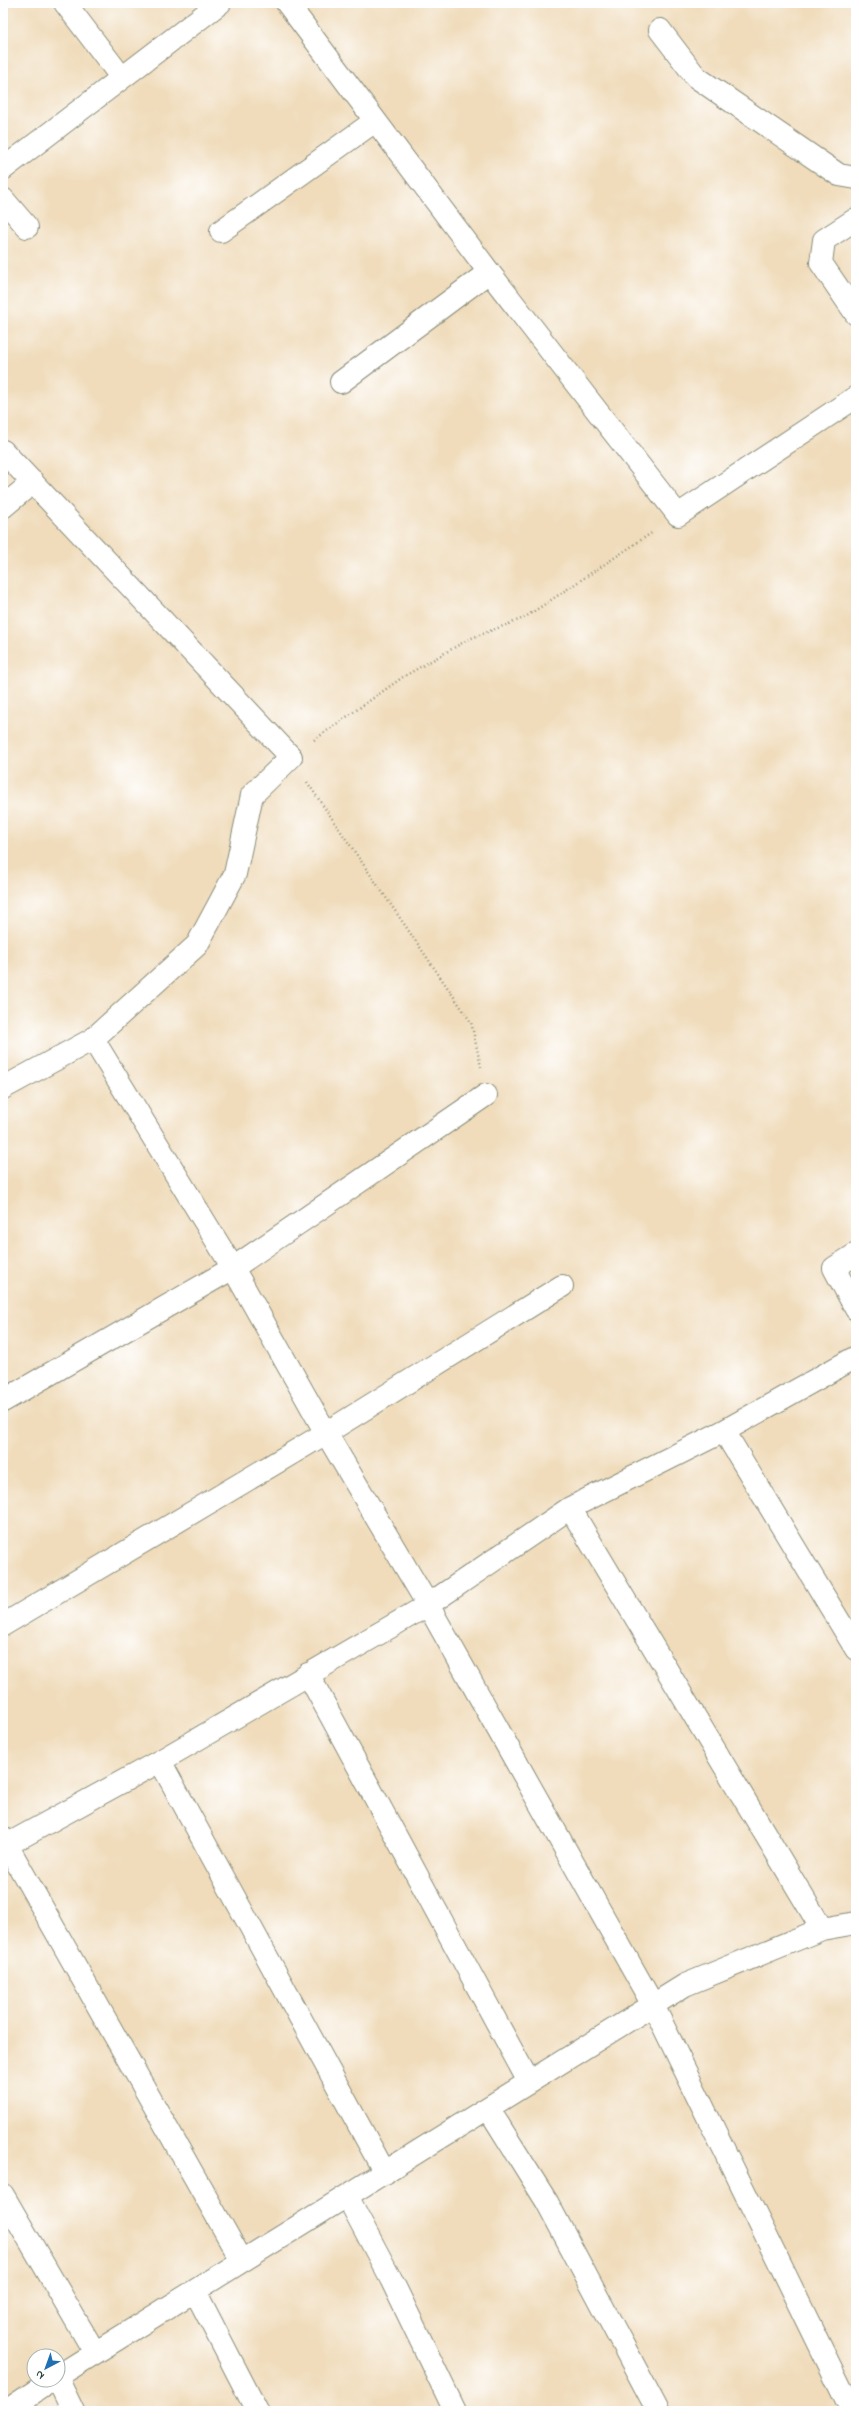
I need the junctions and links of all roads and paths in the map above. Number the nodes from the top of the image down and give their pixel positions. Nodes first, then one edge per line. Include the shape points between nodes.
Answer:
1 (65, 3) edge
2 (220, 3) edge
3 (287, 3) edge
4 (660, 30) dead end
5 (122, 78) junction
6 (375, 121) junction
7 (3, 169) edge
8 (856, 178) edge
9 (3, 199) edge
10 (856, 219) edge
11 (27, 227) dead end
12 (221, 231) dead end
13 (489, 272) junction
14 (856, 314) edge
15 (342, 382) dead end
16 (856, 396) edge
17 (3, 451) edge
18 (34, 482) junction
19 (3, 507) edge
20 (678, 515) junction
21 (290, 757) junction
22 (93, 1039) junction
23 (3, 1088) edge
24 (486, 1095) joint
25 (856, 1254) edge
26 (233, 1268) junction
27 (562, 1286) dead end
28 (856, 1310) edge
29 (856, 1356) edge
30 (3, 1400) edge
31 (724, 1431) junction
32 (326, 1433) junction
33 (570, 1508) junction
34 (428, 1605) junction
35 (3, 1625) edge
36 (856, 1649) edge
37 (308, 1674) junction
38 (160, 1761) junction
39 (4, 1843) edge
40 (856, 1923) edge
41 (822, 1929) junction
42 (653, 2005) junction
43 (529, 2082) junction
44 (488, 2108) junction
45 (385, 2173) junction
46 (3, 2195) edge
47 (347, 2196) junction
48 (242, 2261) junction
49 (194, 2291) junction
50 (95, 2353) junction
51 (66, 2371) edge
52 (40, 2388) edge
53 (62, 2388) edge
54 (6, 2411) edge
55 (73, 2411) edge
56 (257, 2411) edge
57 (455, 2411) edge
58 (658, 2411) edge
59 (852, 2411) edge

1 - 5 street
2 - 5 street
3 - 6 street
4 - 8 street via 696,77 839,175
5 - 7 street
6 - 12 street
6 - 13 street
9 - 11 street
10 - 14 street via 824,240 821,262
13 - 15 street
13 - 20 street
16 - 20 street
17 - 18 street
18 - 19 street
18 - 21 street
20 - 21 path via 524,618 469,639 403,677
21 - 22 street via 252,795 235,874 197,945
21 - 24 path via 471,1022
22 - 23 street
22 - 26 street
24 - 26 street
25 - 28 street via 834,1268
26 - 30 street
26 - 32 street
27 - 32 street
29 - 31 street
31 - 33 street
31 - 36 street
32 - 34 street
32 - 35 street
33 - 34 street
33 - 41 street
34 - 37 street
34 - 42 street
37 - 38 street
37 - 43 street
38 - 39 street
38 - 45 street
39 - 48 street
40 - 41 street
41 - 42 street via 685,1985
42 - 43 street
42 - 59 street
43 - 44 street
44 - 45 street
44 - 58 street via 547,2202
45 - 47 street
46 - 50 street
47 - 48 street
47 - 57 street via 391,2279
48 - 49 street
49 - 50 street
49 - 56 street
50 - 51 street
52 - 54 street
53 - 55 street

